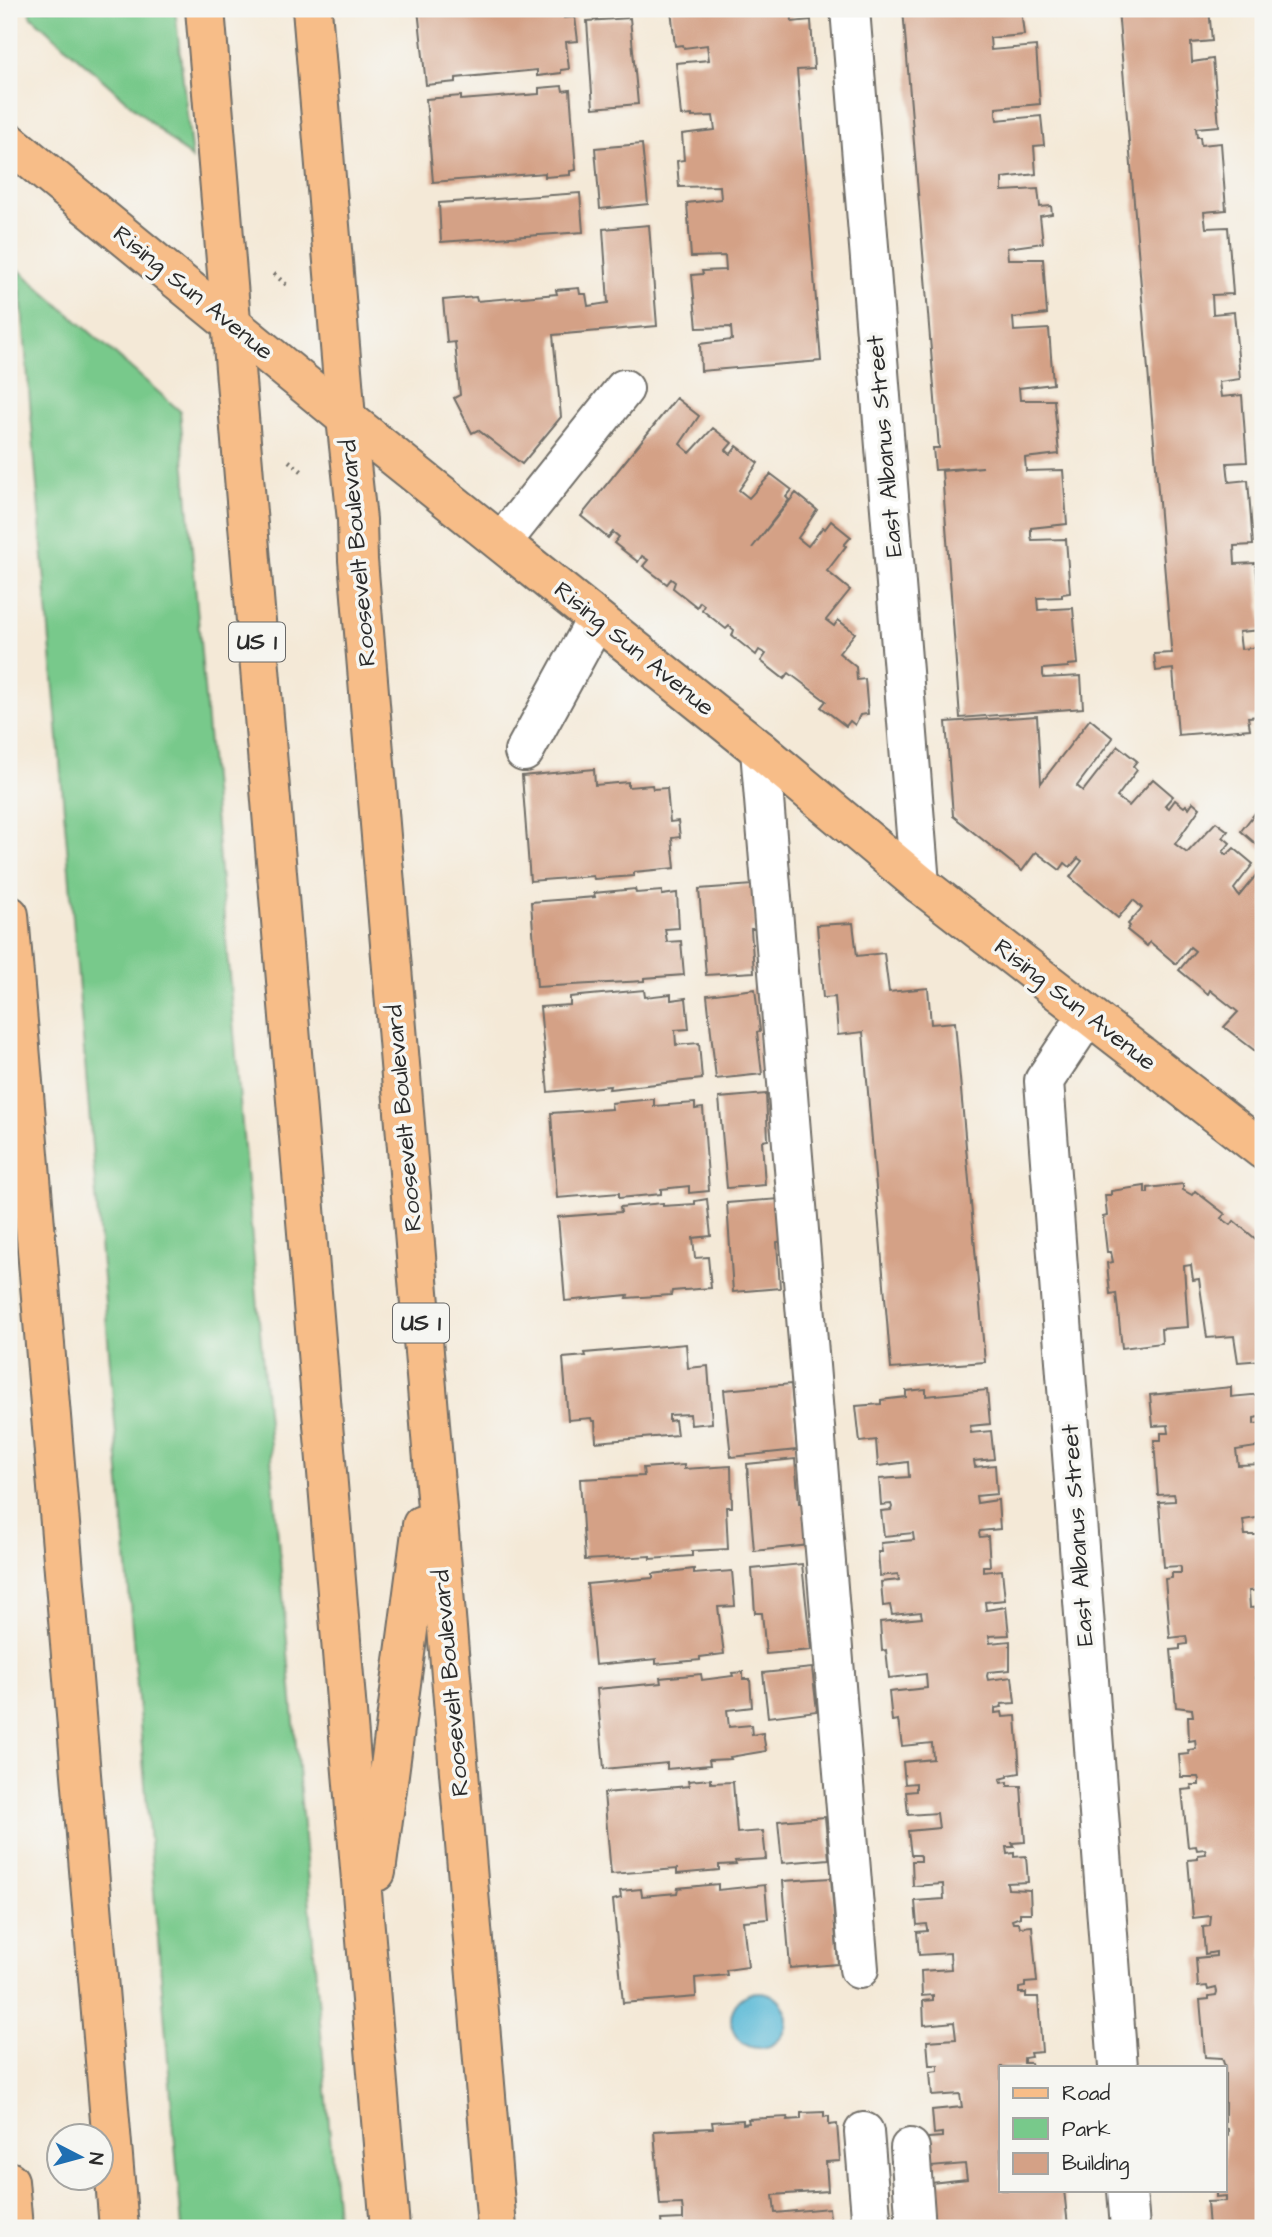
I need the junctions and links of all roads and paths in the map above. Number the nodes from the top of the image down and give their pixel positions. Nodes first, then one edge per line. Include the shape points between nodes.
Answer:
1 (205, 9) edge
2 (312, 9) edge
3 (850, 9) edge
4 (9, 142) edge
5 (269, 270) dead end
6 (292, 290) dead end
7 (231, 324) junction
8 (624, 389) dead end
9 (346, 418) junction
10 (283, 456) dead end
11 (305, 474) dead end
12 (502, 542) junction
13 (596, 620) junction
14 (760, 750) junction
15 (524, 752) dead end
16 (920, 884) junction
17 (9, 915) edge
18 (1088, 1015) junction
19 (1263, 1150) edge
20 (432, 1453) junction
21 (366, 1943) junction
22 (859, 1969) dead end
23 (1118, 2066) edge
24 (864, 2132) dead end
25 (910, 2148) dead end
26 (9, 2181) edge
27 (1127, 2192) edge
28 (13, 2228) edge
29 (119, 2228) edge
30 (390, 2228) edge
31 (497, 2228) edge
32 (872, 2228) edge
33 (916, 2228) edge
34 (1130, 2228) edge

1 - 7 main road, US 1
2 - 9 main road, Roosevelt Boulevard / US 1
3 - 16 street, East Albanus Street
4 - 7 main road, Rising Sun Avenue
5 - 6 path
7 - 9 main road, Rising Sun Avenue
7 - 21 main road, US 1
8 - 12 street
9 - 12 main road, Rising Sun Avenue
9 - 20 main road, Roosevelt Boulevard / US 1
10 - 11 path
12 - 13 main road, Rising Sun Avenue
13 - 14 main road, Rising Sun Avenue
13 - 15 street
14 - 16 main road, Rising Sun Avenue
14 - 22 street
16 - 18 main road, Rising Sun Avenue
17 - 29 main road
18 - 19 main road, Rising Sun Avenue
18 - 23 street, East Albanus Street via 1044,1081
20 - 21 main road
20 - 31 main road, Roosevelt Boulevard / US 1
21 - 30 main road, US 1
24 - 32 street
25 - 33 street
26 - 28 main road
27 - 34 street

